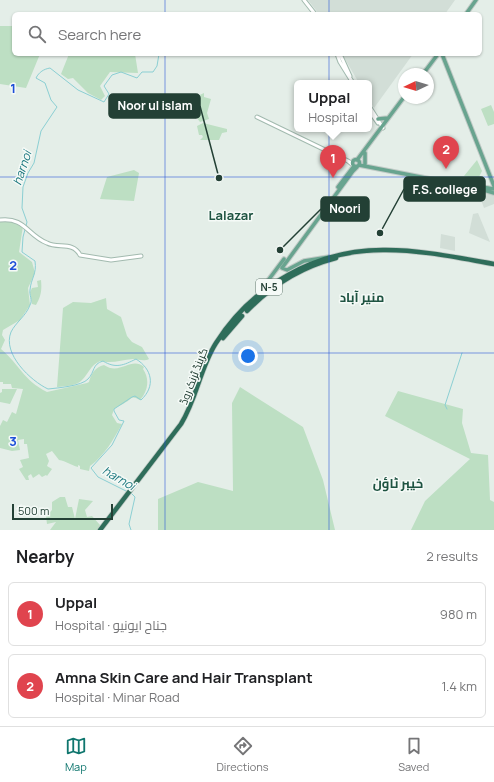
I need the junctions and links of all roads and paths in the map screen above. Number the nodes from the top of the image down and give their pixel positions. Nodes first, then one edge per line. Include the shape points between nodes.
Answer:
1 (303, 0) edge
2 (475, 0) edge
3 (312, 12) edge
4 (466, 12) edge
5 (339, 56) edge
6 (435, 56) edge
7 (444, 56) edge
8 (426, 68) edge
9 (352, 80) edge
10 (399, 104) edge
11 (400, 104) edge
12 (372, 110) edge
13 (372, 114) edge
14 (257, 117) dead end
15 (388, 118) junction
16 (378, 119) junction
17 (382, 128) junction
18 (365, 153) junction
19 (348, 160) junction
20 (357, 163) junction
21 (365, 164) junction
22 (404, 173) junction
23 (492, 180) edge
24 (483, 188) junction
25 (488, 188) junction
26 (494, 190) edge
27 (0, 220) edge
28 (343, 255) junction
29 (141, 256) dead end
30 (329, 257) junction
31 (287, 258) junction
32 (492, 265) edge
33 (255, 298) junction
34 (192, 406) junction
35 (124, 501) junction
36 (100, 530) edge
37 (104, 530) edge

1 - 3 main road
2 - 4 main road
5 - 9 main road via 340,62
6 - 8 main road
7 - 23 main road
10 - 15 main road
11 - 17 main road
12 - 16 main road
13 - 17 main road
14 - 19 main road
15 - 16 main road
15 - 17 main road
16 - 17 main road
17 - 18 main road
17 - 20 main road
18 - 20 main road
18 - 21 main road
19 - 20 main road
19 - 20 main road
20 - 21 main road
20 - 22 main road
20 - 31 main road
21 - 22 main road
22 - 24 main road
23 - 25 main road
23 - 26 main road
24 - 25 main road
24 - 26 main road
25 - 26 main road
27 - 29 main road via 14,220 23,224 47,244 74,248 80,256 111,260
28 - 30 highway, گرینڈ ٹرنک روڈ / N-5
28 - 32 highway, گرینڈ ٹرنک روڈ / N-5 via 392,253
28 - 34 highway, گرینڈ ٹرنک روڈ / N-5 via 292,276 248,310 215,350
30 - 31 main road via 306,260 284,270 282,266
30 - 33 highway, گرینڈ ٹرنک روڈ / N-5 via 294,271
31 - 33 main road
33 - 34 highway, گرینڈ ٹرنک روڈ / N-5 via 214,346
34 - 35 highway, گرینڈ ٹرنک روڈ / N-5 via 184,425
35 - 36 highway, گرینڈ ٹرنک روڈ / N-5
35 - 37 highway, گرینڈ ٹرنک روڈ / N-5

